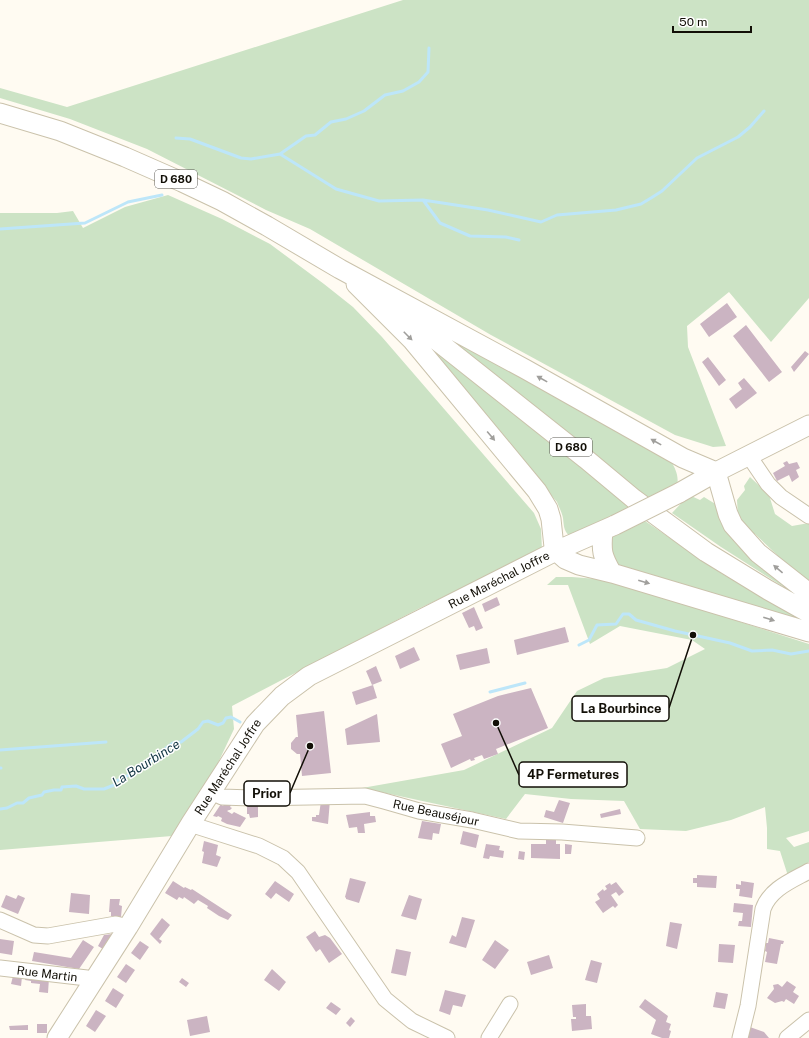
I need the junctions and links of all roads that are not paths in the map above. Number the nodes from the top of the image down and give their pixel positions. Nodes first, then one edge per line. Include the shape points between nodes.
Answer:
1 (0, 113) edge
2 (340, 269) junction
3 (809, 425) edge
4 (674, 453) junction
5 (749, 456) junction
6 (716, 472) junction
7 (679, 493) junction
8 (809, 516) edge
9 (609, 528) junction
10 (556, 551) junction
11 (612, 573) junction
12 (809, 593) edge
13 (809, 613) edge
14 (809, 632) edge
15 (211, 792) junction
16 (191, 823) junction
17 (637, 838) dead end
18 (809, 871) edge
19 (0, 920) edge
20 (128, 927) junction
21 (0, 968) edge
22 (93, 982) junction
23 (510, 1004) dead end
24 (809, 1020) edge
25 (57, 1038) edge
26 (447, 1038) edge
27 (489, 1038) edge
28 (740, 1038) edge
29 (787, 1038) edge

1 - 2 main road, D 680 via 60,132 182,182 222,201
4 -> 2 main road
2 -> 10 main road via 412,340 537,491 552,519
2 - 13 main road, D 680 via 415,323 676,530 706,552
3 - 5 main road, Rue Maréchal Joffre
4 - 6 main road
4 - 7 main road via 684,469 685,481
5 - 6 main road, Rue Maréchal Joffre
5 - 8 street via 768,484 781,497
6 - 7 main road, Rue Maréchal Joffre
12 -> 6 main road via 758,553 733,525
7 - 9 main road, Rue Maréchal Joffre, bridge
9 - 10 main road, Rue Maréchal Joffre
9 - 11 main road via 602,543 603,556
10 - 11 main road via 565,559 579,565
10 - 15 main road, Rue Maréchal Joffre via 309,676 282,696 254,724
11 -> 14 main road
15 - 16 main road, Rue Maréchal Joffre
15 - 17 street, Rue Beauséjour via 222,797 251,798 364,796 418,811 519,831
16 - 20 main road, Rue Maréchal Joffre
16 - 26 street via 259,846 283,858 298,872 385,999 412,1021
18 - 28 street via 775,891 765,903 748,1006
19 - 20 street via 34,935 48,936 116,924
20 - 22 main road, Rue Maréchal Joffre
21 - 22 street, Rue Martin via 86,978
22 - 25 main road, Rue Maréchal Joffre
23 - 27 street
24 - 29 street

